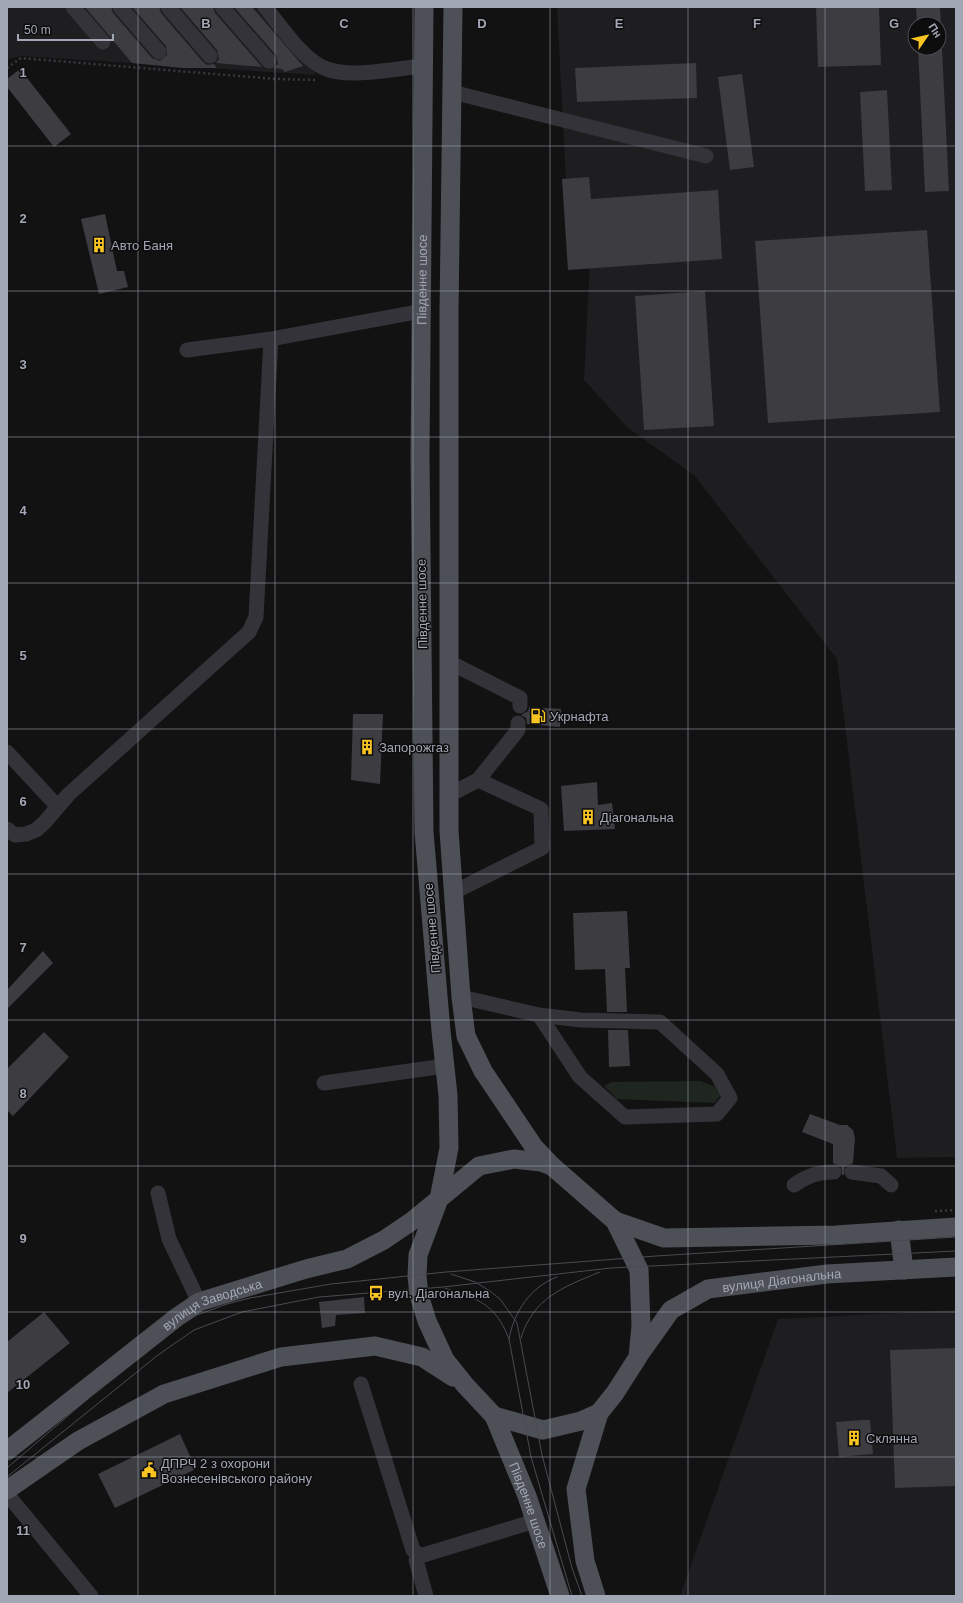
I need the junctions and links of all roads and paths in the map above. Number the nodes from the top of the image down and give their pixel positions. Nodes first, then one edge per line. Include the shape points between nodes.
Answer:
1 (73, 7) edge
2 (120, 7) edge
3 (168, 7) edge
4 (222, 7) edge
5 (265, 7) edge
6 (424, 7) edge
7 (453, 7) edge
8 (104, 42) dead end
9 (159, 52) dead end
10 (210, 56) dead end
11 (269, 61) dead end
12 (423, 66) junction
13 (7, 68) edge
14 (322, 80) dead end
15 (452, 99) junction
16 (423, 108) junction
17 (706, 156) dead end
18 (422, 311) junction
19 (271, 339) junction
20 (187, 350) dead end
21 (420, 456) junction
22 (449, 458) junction
23 (449, 662) junction
24 (520, 706) dead end
25 (518, 724) dead end
26 (7, 752) edge
27 (478, 780) junction
28 (449, 795) junction
29 (58, 807) junction
30 (7, 829) edge
31 (454, 892) junction
32 (461, 997) junction
33 (539, 1015) junction
34 (445, 1066) junction
35 (324, 1083) dead end
36 (552, 1166) junction
37 (834, 1172) dead end
38 (852, 1172) dead end
39 (794, 1185) dead end
40 (891, 1185) dead end
41 (158, 1193) dead end
42 (439, 1199) junction
43 (615, 1221) junction
44 (956, 1227) edge
45 (899, 1230) junction
46 (956, 1267) edge
47 (904, 1270) junction
48 (199, 1302) junction
49 (638, 1357) junction
50 (361, 1384) dead end
51 (465, 1385) junction
52 (599, 1413) junction
53 (494, 1416) junction
54 (7, 1451) edge
55 (7, 1490) edge
56 (7, 1494) edge
57 (535, 1521) junction
58 (420, 1556) junction
59 (91, 1596) edge
60 (426, 1596) edge
61 (560, 1596) edge
62 (596, 1596) edge

1 - 8 lane
2 - 9 lane
3 - 10 lane
4 - 11 lane
5 - 12 lane via 305,53 323,68 338,72 358,72
6 - 12 main road, Південне шосе
7 - 15 main road, Південне шосе
12 - 16 main road, Південне шосе
13 - 14 path via 22,58 275,79
15 - 16 main road
15 - 17 lane
15 - 22 main road, Південне шосе
16 - 18 main road, Південне шосе
18 - 19 lane
18 - 21 main road, Південне шосе
19 - 20 lane
19 - 29 lane via 254,624 249,632 68,795
21 - 22 main road
21 - 34 main road, Південне шосе via 424,832
22 - 23 main road, Південне шосе
23 - 24 lane via 520,698
23 - 28 main road, Південне шосе
25 - 27 lane via 518,730
26 - 29 lane
27 - 28 lane
27 - 31 lane via 541,810 542,848
28 - 31 main road, Південне шосе
29 - 30 lane via 36,830 16,835
31 - 32 main road, Південне шосе
32 - 33 lane
32 - 36 main road, Південне шосе via 466,1036 483,1071 534,1147
33 - 33 lane via 580,1077 625,1117 717,1114 730,1098 717,1074 660,1022 581,1020
34 - 35 lane
34 - 42 main road, Південне шосе via 449,1148
36 - 42 main road, вулиця Заводська via 514,1159 479,1166
36 - 43 main road, Південне шосе
37 - 39 lane via 809,1175
38 - 40 lane via 881,1176
41 - 48 lane via 169,1239
42 - 48 main road, вулиця Заводська via 384,1240 347,1259
42 - 51 main road, Південне шосе via 418,1254 419,1295 427,1321 445,1360
43 - 45 main road via 664,1238 836,1235
43 - 49 main road via 639,1270 641,1310
44 - 45 main road
45 - 47 main road
46 - 47 main road, вулиця Діагональна
47 - 49 main road, вулиця Діагональна via 827,1274 708,1289 671,1310
48 - 54 main road, вулиця Заводська
49 - 52 main road, вулиця Діагональна
50 - 58 lane via 414,1550
51 - 53 main road
51 - 55 main road via 422,1356 375,1346 281,1358 164,1394 78,1441
52 - 53 main road via 581,1422 543,1430
52 - 62 main road via 576,1489 584,1561
53 - 57 main road, Південне шосе
56 - 59 lane
57 - 58 lane
57 - 61 main road, Південне шосе
58 - 60 lane via 416,1560

